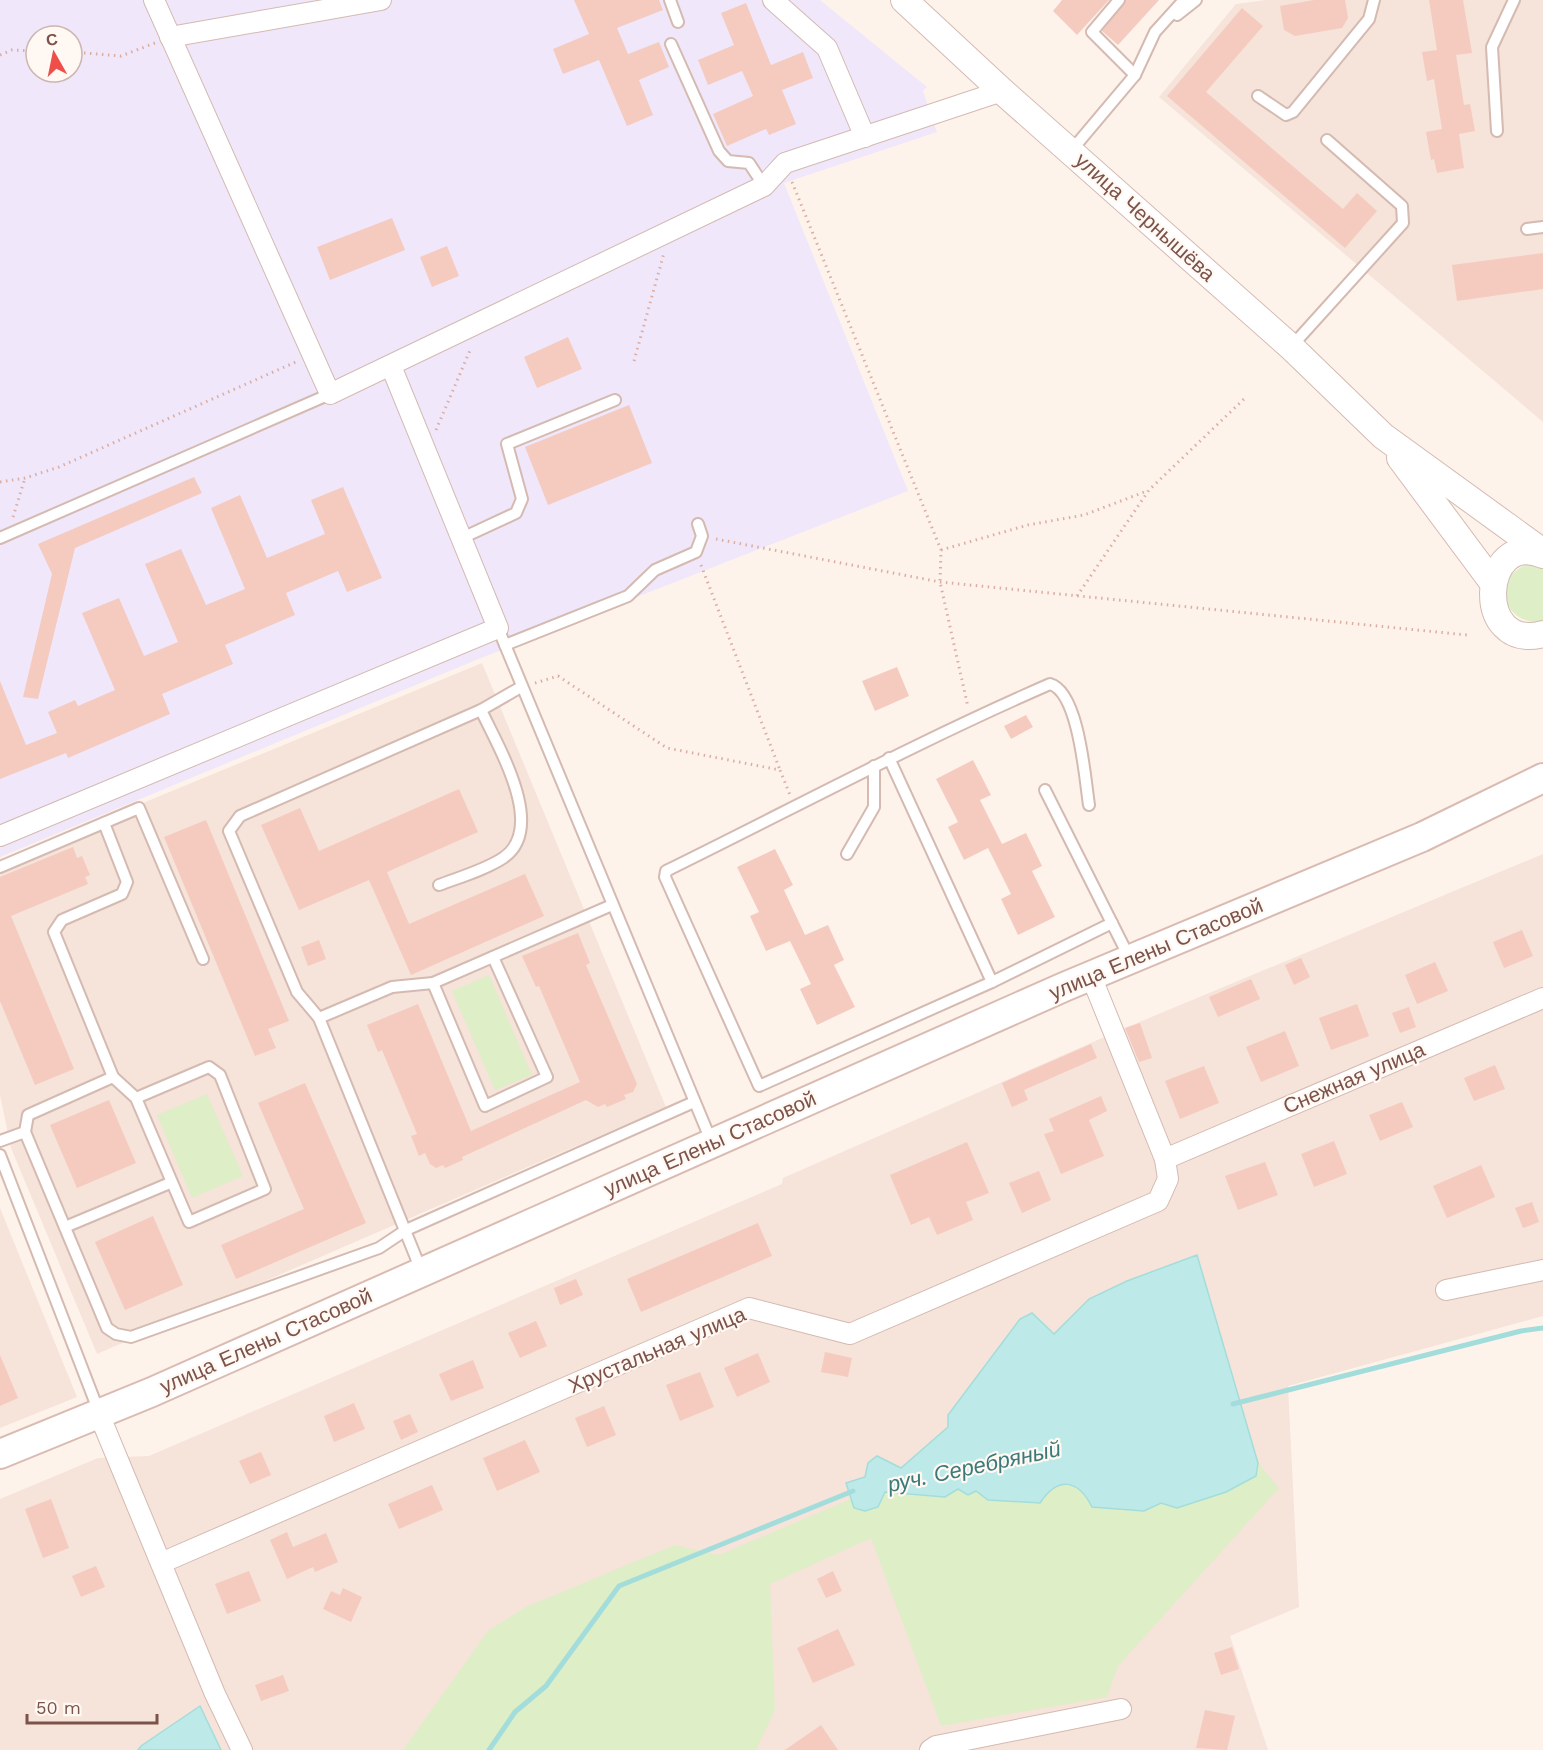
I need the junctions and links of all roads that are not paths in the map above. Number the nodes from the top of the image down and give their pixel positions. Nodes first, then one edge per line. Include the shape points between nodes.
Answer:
1 (154, 0) edge
2 (381, 0) edge
3 (670, 0) edge
4 (773, 0) edge
5 (904, 0) edge
6 (1119, 0) edge
7 (1184, 0) edge
8 (1196, 0) edge
9 (1374, 0) edge
10 (1514, 0) edge
11 (678, 22) dead end
12 (1155, 32) junction
13 (170, 37) junction
14 (671, 44) dead end
15 (1135, 75) junction
16 (1002, 91) junction
17 (1258, 96) dead end
18 (1497, 131) dead end
19 (865, 137) junction
20 (1327, 140) dead end
21 (1070, 151) junction
22 (765, 186) junction
23 (1543, 227) edge
24 (1527, 229) dead end
25 (1291, 347) junction
26 (391, 366) junction
27 (330, 394) junction
28 (615, 400) dead end
29 (1383, 436) junction
30 (698, 524) dead end
31 (4, 537) edge
32 (462, 538) junction
33 (1543, 553) edge
34 (1493, 583) junction
35 (1543, 634) edge
36 (501, 636) junction
37 (521, 687) junction
38 (481, 710) junction
39 (889, 758) junction
40 (874, 766) junction
41 (1543, 778) edge
42 (1045, 790) dead end
43 (1543, 800) edge
44 (1089, 805) dead end
45 (104, 823) junction
46 (0, 836) edge
47 (1422, 837) junction
48 (847, 854) dead end
49 (0, 867) edge
50 (439, 885) dead end
51 (612, 905) junction
52 (1112, 923) junction
53 (494, 957) junction
54 (203, 958) dead end
55 (1130, 959) junction
56 (1091, 976) junction
57 (992, 982) junction
58 (433, 983) junction
59 (1543, 998) edge
60 (319, 1018) junction
61 (114, 1077) junction
62 (136, 1098) junction
63 (694, 1102) junction
64 (25, 1132) junction
65 (0, 1141) edge
66 (712, 1144) junction
67 (0, 1155) edge
68 (1165, 1159) junction
69 (170, 1183) junction
70 (64, 1227) junction
71 (406, 1230) junction
72 (421, 1270) junction
73 (1543, 1270) edge
74 (1446, 1290) dead end
75 (99, 1413) junction
76 (0, 1455) edge
77 (161, 1563) junction
78 (1121, 1709) dead end
79 (242, 1750) edge
80 (930, 1750) edge

1 - 13 street
2 - 13 street
3 - 11 lane
4 - 19 street via 827,48
5 - 16 street, улица Чернышёва
6 - 15 lane via 1092,32
7 - 12 lane
8 - 12 lane
9 - 17 lane via 1369,19 1293,112 1286,115
10 - 18 lane via 1492,47
12 - 15 lane
13 - 27 street
14 - 22 lane via 719,151 728,162 749,163
15 - 21 lane
16 - 19 street
16 - 21 street, улица Чернышёва
19 - 22 street via 785,163
20 - 25 lane via 1402,206 1403,223
21 - 25 street, улица Чернышёва
22 - 26 street
23 - 24 lane
25 - 29 street, улица Чернышёва
26 - 27 street
26 - 32 street
27 - 31 lane
28 - 32 lane via 507,444 522,499 516,513
29 - 33 street, улица Чернышёва
29 - 34 street, улица Чернышёва
30 - 36 lane via 702,536 696,552 655,570 628,596
32 - 36 street
33 - 34 street, улица Чернышёва via 1532,550 1512,556
34 - 35 street, улица Чернышёва via 1492,602 1506,627 1526,635
36 - 37 lane
36 - 46 street
37 - 38 lane
37 - 51 lane
38 - 50 lane via 515,786 521,808 521,833 514,849 503,859
38 - 60 lane via 240,816 233,823 229,831 297,992
39 - 40 lane
39 - 44 lane via 1050,684 1068,702 1075,722
39 - 57 lane
40 - 48 lane via 874,807
40 - 57 lane via 666,871 665,877 759,1086
41 - 47 main road, улица Елены Стасовой
42 - 52 lane
43 - 47 main road, улица Елены Стасовой
45 - 49 lane
45 - 54 lane via 139,808
45 - 61 lane via 127,882 122,894 62,920 54,932
47 - 55 main road, улица Елены Стасовой
51 - 53 lane
51 - 63 lane
52 - 55 lane
52 - 57 lane
53 - 58 lane
53 - 58 lane via 547,1077 485,1106
55 - 56 main road, улица Елены Стасовой
56 - 66 main road, улица Елены Стасовой
56 - 68 street
58 - 60 lane via 392,987
59 - 68 street, Снежная улица
60 - 71 lane
61 - 62 lane
61 - 64 lane via 28,1114
62 - 69 lane
62 - 69 lane via 209,1067 220,1075 265,1189 189,1222
63 - 66 lane
63 - 71 lane
64 - 65 lane
64 - 70 lane
66 - 72 main road, улица Елены Стасовой
67 - 75 lane
68 - 77 street, Хрустальная улица via 1168,1179 1158,1201 850,1334 749,1308
69 - 70 lane
70 - 71 lane via 108,1328 131,1337 379,1248
71 - 72 lane
72 - 75 main road, улица Елены Стасовой
73 - 74 street
75 - 76 main road, улица Елены Стасовой
75 - 77 street
77 - 79 street
78 - 80 street

